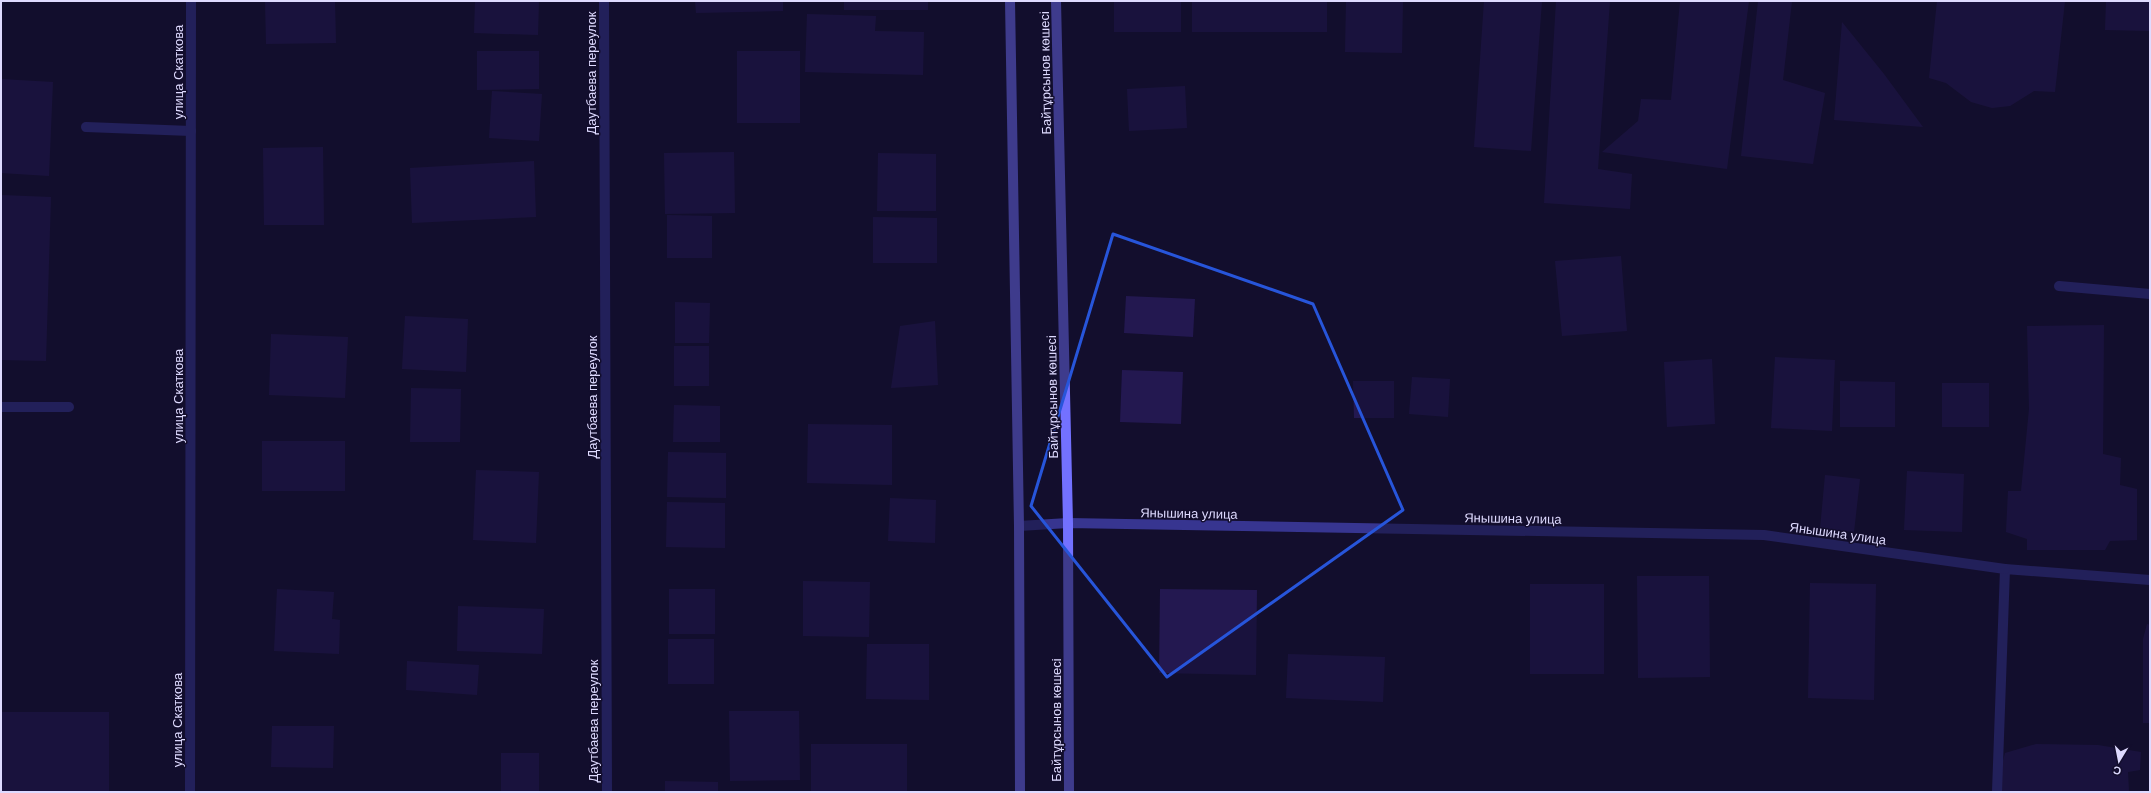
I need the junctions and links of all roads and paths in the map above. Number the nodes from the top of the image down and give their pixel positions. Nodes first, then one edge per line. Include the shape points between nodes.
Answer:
1 (191, 1) edge
2 (604, 1) edge
3 (1010, 1) edge
4 (1056, 1) edge
5 (86, 127) dead end
6 (191, 131) junction
7 (2060, 286) dead end
8 (2150, 294) edge
9 (1, 407) edge
10 (69, 407) dead end
11 (1068, 523) junction
12 (1019, 526) junction
13 (2005, 569) junction
14 (2150, 580) edge
15 (190, 792) edge
16 (607, 792) edge
17 (1020, 792) edge
18 (1069, 792) edge
19 (1998, 792) edge

1 - 6 street, улица Скаткова
2 - 16 street, Даутбаева переулок
3 - 12 main road
4 - 11 main road, Байтұрсынов көшесі
5 - 6 street
6 - 15 street, улица Скаткова
7 - 8 street
9 - 10 street
11 - 12 street, Янышина улица
11 - 13 street, Янышина улица via 1764,535
11 - 18 main road, Байтұрсынов көшесі
12 - 17 main road
13 - 14 street, Янышина улица
13 - 19 street

